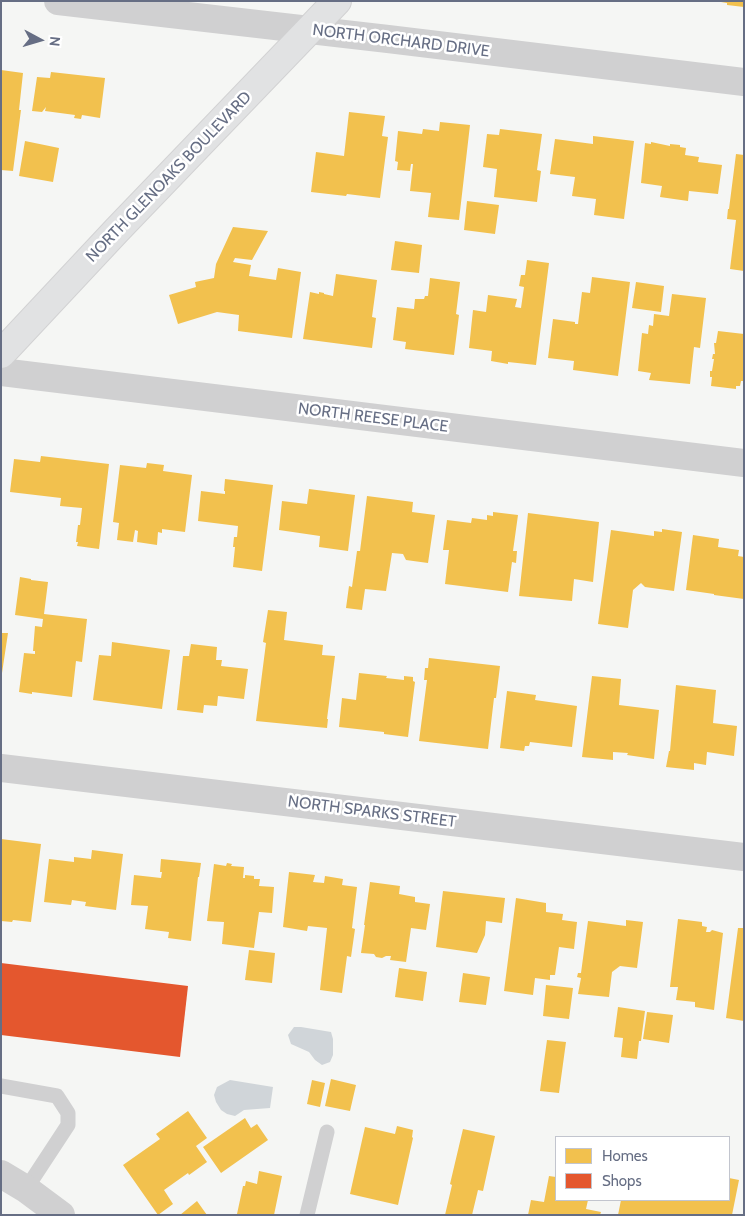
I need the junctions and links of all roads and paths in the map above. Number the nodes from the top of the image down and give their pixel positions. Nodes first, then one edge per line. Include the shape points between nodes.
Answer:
1 (58, 1) edge
2 (337, 1) edge
3 (310, 30) junction
4 (744, 82) edge
5 (1, 354) edge
6 (1, 372) edge
7 (744, 464) edge
8 (1, 768) edge
9 (744, 857) edge
10 (1, 1086) edge
11 (327, 1132) dead end
12 (1, 1174) edge
13 (26, 1189) junction
14 (61, 1215) edge
15 (307, 1215) edge

1 - 3 street, NORTH ORCHARD DRIVE
2 - 3 main road, NORTH GLENOAKS BOULEVARD
3 - 4 street, NORTH ORCHARD DRIVE
3 - 5 main road, NORTH GLENOAKS BOULEVARD
6 - 7 street, NORTH REESE PLACE
8 - 9 street, NORTH SPARKS STREET
10 - 13 lane via 57,1096 68,1113 68,1125
11 - 15 lane
12 - 13 street
13 - 14 street

